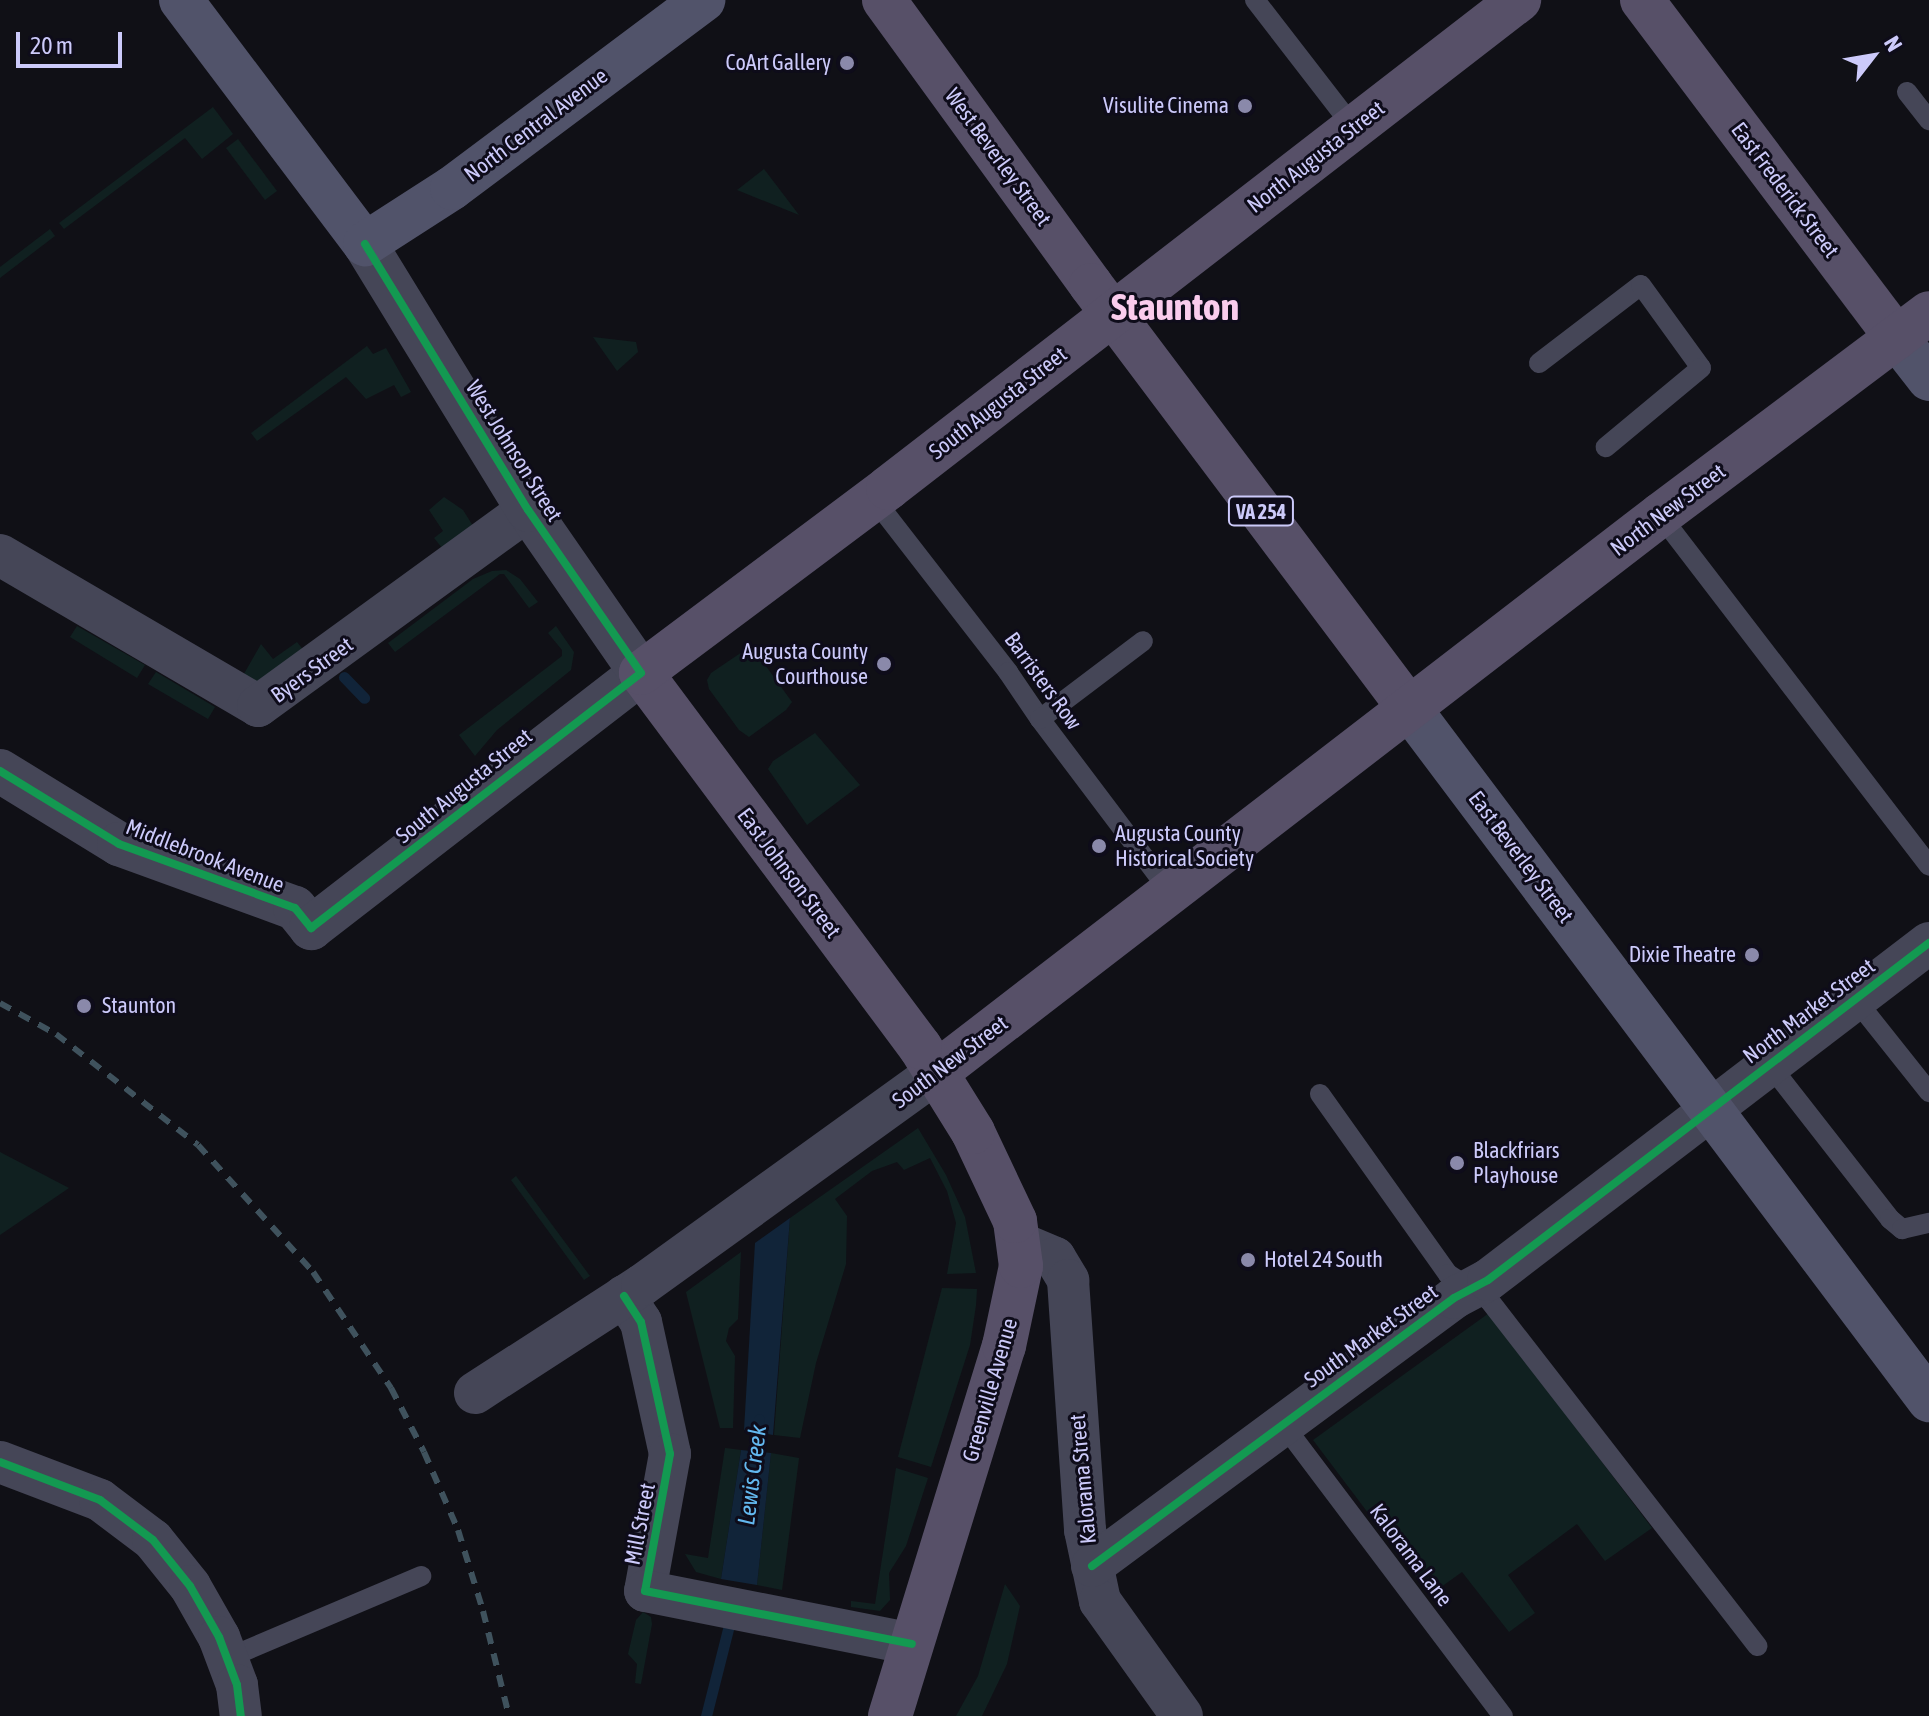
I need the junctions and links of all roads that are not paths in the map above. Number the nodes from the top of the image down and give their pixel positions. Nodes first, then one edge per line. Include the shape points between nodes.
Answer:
1 (181, 0) edge
2 (703, 0) edge
3 (884, 0) edge
4 (1255, 0) edge
5 (1519, 0) edge
6 (1642, 0) edge
7 (1907, 92) dead end
8 (1929, 120) edge
9 (1354, 128) junction
10 (365, 244) junction
11 (1113, 314) junction
12 (1913, 325) edge
13 (1539, 363) dead end
14 (1929, 379) edge
15 (1606, 447) dead end
16 (874, 499) junction
17 (528, 510) junction
18 (1660, 515) junction
19 (0, 555) edge
20 (1143, 641) dead end
21 (641, 673) junction
22 (1409, 708) junction
23 (1040, 719) junction
24 (0, 771) edge
25 (1929, 866) edge
26 (1171, 893) junction
27 (311, 928) joint
28 (1929, 943) edge
29 (1855, 999) junction
30 (1769, 1064) junction
31 (937, 1072) junction
32 (1929, 1092) edge
33 (1320, 1094) dead end
34 (1710, 1108) junction
35 (1929, 1223) edge
36 (1020, 1243) junction
37 (1471, 1289) junction
38 (624, 1296) junction
39 (475, 1393) dead end
40 (1929, 1400) edge
41 (1282, 1423) junction
42 (0, 1462) edge
43 (1092, 1566) junction
44 (421, 1576) dead end
45 (912, 1644) junction
46 (1757, 1646) dead end
47 (228, 1658) junction
48 (241, 1716) edge
49 (890, 1716) edge
50 (1182, 1716) edge
51 (1503, 1716) edge

1 - 10 main road, West Johnson Street
2 - 10 main road, North Central Avenue via 452,188
3 - 11 main road, West Beverley Street / VA 254
4 - 9 lane
5 - 9 main road, North Augusta Street
6 - 12 main road, East Frederick Street
7 - 8 lane
9 - 11 main road, North Augusta Street
10 - 17 street, West Johnson Street
11 - 16 main road, South Augusta Street
11 - 22 main road, East Beverley Street / VA 254
12 - 14 main road, East Frederick Street
12 - 18 main road, North New Street
13 - 15 lane via 1641,285 1701,368
16 - 21 main road, South Augusta Street
16 - 23 lane, Barristers Row
17 - 19 street, Byers Street via 258,706
17 - 21 street, West Johnson Street
18 - 22 main road, North New Street
18 - 25 lane
20 - 23 lane
21 - 27 street, South Augusta Street
21 - 31 main road, East Johnson Street
22 - 26 main road, South New Street
22 - 34 main road, East Beverley Street / VA 254
23 - 26 lane, Barristers Row
24 - 27 street, Middlebrook Avenue via 119,844 295,908
26 - 31 main road, South New Street
28 - 29 street, North Market Street
29 - 30 street, North Market Street
29 - 32 lane
30 - 34 street, North Market Street
30 - 35 lane via 1890,1219 1902,1229
31 - 36 main road, Greenville Avenue via 1004,1194
31 - 38 street, South New Street
33 - 37 lane via 1448,1274
34 - 37 street, South Market Street
34 - 40 main road, East Beverley Street / VA 254
36 - 43 street, Kalorama Street via 1055,1258 1068,1280
36 - 45 main road, Greenville Avenue via 1018,1285 999,1366
37 - 41 street, South Market Street
37 - 46 lane via 1489,1300
38 - 39 street, South New Street
38 - 45 street, Mill Street via 641,1322 670,1454 645,1591
41 - 43 street, South Market Street
41 - 51 lane, Kalorama Lane
42 - 47 street via 100,1500 153,1540 190,1586
43 - 50 street, Kalorama Street via 1100,1601
44 - 47 lane
45 - 49 main road, Greenville Avenue
47 - 48 street

